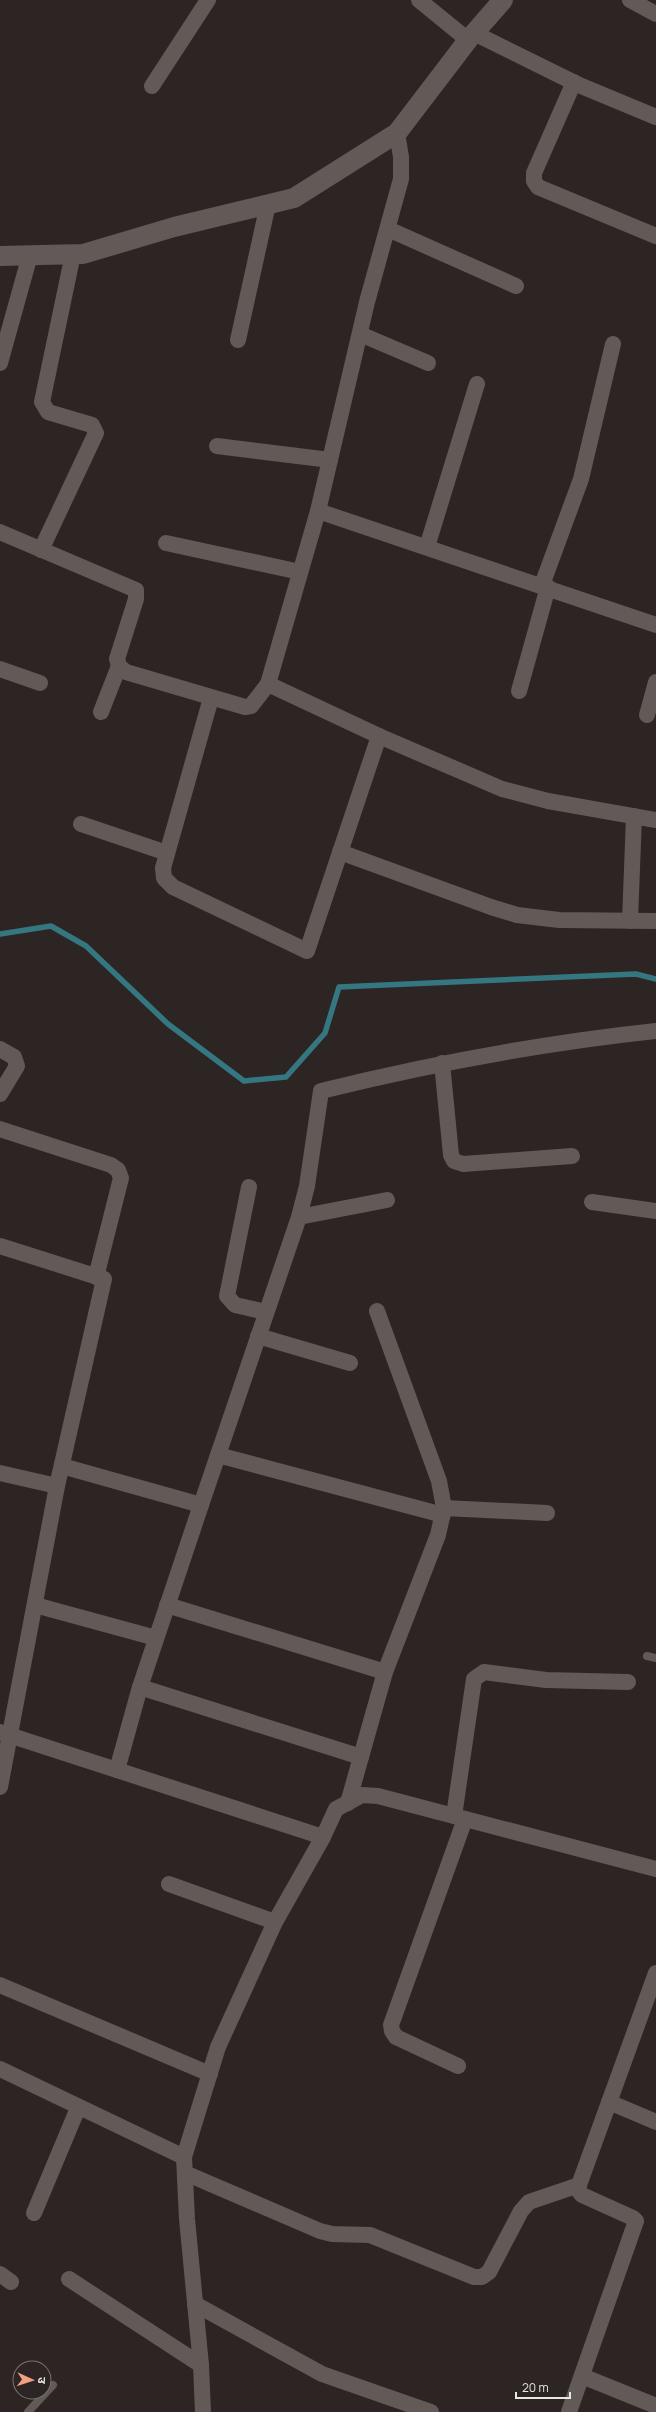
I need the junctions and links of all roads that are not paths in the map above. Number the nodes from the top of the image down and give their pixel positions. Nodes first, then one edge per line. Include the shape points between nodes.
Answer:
1 (208, 0) edge
2 (419, 0) edge
3 (503, 0) edge
4 (630, 0) edge
5 (656, 14) edge
6 (471, 37) junction
7 (574, 82) junction
8 (152, 86) dead end
9 (656, 117) edge
10 (397, 133) junction
11 (268, 204) junction
12 (388, 229) junction
13 (656, 236) edge
14 (73, 254) junction
15 (30, 255) junction
16 (0, 256) edge
17 (516, 286) dead end
18 (360, 334) junction
19 (238, 340) dead end
20 (613, 344) dead end
21 (0, 363) edge
22 (428, 363) dead end
23 (477, 384) dead end
24 (217, 446) dead end
25 (330, 460) junction
26 (318, 511) junction
27 (0, 532) edge
28 (166, 543) dead end
29 (427, 547) junction
30 (41, 550) junction
31 (300, 572) junction
32 (545, 586) junction
33 (656, 625) edge
34 (119, 666) junction
35 (0, 669) edge
36 (656, 682) edge
37 (40, 683) dead end
38 (268, 684) junction
39 (519, 691) dead end
40 (211, 698) junction
41 (102, 712) dead end
42 (647, 715) dead end
43 (379, 736) junction
44 (634, 816) junction
45 (656, 820) edge
46 (81, 824) dead end
47 (340, 852) junction
48 (167, 853) junction
49 (630, 921) junction
50 (656, 921) edge
51 (656, 1031) edge
52 (0, 1049) edge
53 (442, 1063) junction
54 (0, 1094) edge
55 (0, 1129) edge
56 (572, 1156) dead end
57 (249, 1188) dead end
58 (387, 1200) dead end
59 (592, 1202) dead end
60 (656, 1211) edge
61 (299, 1217) junction
62 (0, 1246) edge
63 (96, 1277) junction
64 (377, 1311) dead end
65 (266, 1312) junction
66 (258, 1336) junction
67 (350, 1363) dead end
68 (218, 1455) junction
69 (62, 1466) junction
70 (0, 1473) edge
71 (57, 1486) junction
72 (201, 1505) junction
73 (444, 1511) junction
74 (547, 1513) dead end
75 (35, 1605) junction
76 (168, 1605) junction
77 (156, 1638) junction
78 (646, 1656) dead end
79 (656, 1658) edge
80 (385, 1672) junction
81 (628, 1682) dead end
82 (140, 1687) junction
83 (5, 1734) edge
84 (360, 1757) junction
85 (117, 1770) junction
86 (0, 1787) edge
87 (348, 1803) junction
88 (459, 1817) junction
89 (323, 1837) junction
90 (656, 1869) edge
91 (169, 1884) dead end
92 (276, 1922) junction
93 (656, 1973) edge
94 (0, 1985) edge
95 (650, 2011) edge
96 (458, 2066) dead end
97 (0, 2069) edge
98 (210, 2074) junction
99 (609, 2102) junction
100 (78, 2108) junction
101 (656, 2122) edge
102 (184, 2157) junction
103 (185, 2173) junction
104 (578, 2185) junction
105 (34, 2213) dead end
106 (69, 2279) dead end
107 (195, 2304) junction
108 (201, 2365) junction
109 (582, 2376) junction
110 (53, 2385) dead end
111 (656, 2406) edge
112 (28, 2412) edge
113 (203, 2412) edge
114 (431, 2412) edge
115 (569, 2412) edge

1 - 8 street
2 - 6 street
3 - 6 street
4 - 5 street
6 - 7 street
6 - 10 street
7 - 9 street
7 - 13 street via 534,173 534,181 538,187
10 - 11 street via 294,198
10 - 12 street via 401,179
11 - 14 street via 174,227 83,254
11 - 19 street
12 - 17 street
12 - 18 street
14 - 15 street
14 - 30 street via 42,402 48,412 92,425 96,433
15 - 16 street
15 - 21 street
18 - 22 street
18 - 25 street
20 - 32 street via 581,480
23 - 29 street
24 - 25 street
25 - 26 street
26 - 29 street
26 - 31 street
27 - 30 street
28 - 31 street
29 - 32 street
30 - 34 street via 136,590 136,599 118,659
31 - 38 street
32 - 33 street
32 - 39 street
34 - 40 street via 126,672
34 - 41 street
35 - 37 street
36 - 42 street
38 - 40 street via 251,706 245,707
38 - 43 street
40 - 48 street
43 - 44 street via 502,789 548,801
43 - 47 street
44 - 45 street
44 - 49 street
46 - 48 street
47 - 48 street via 307,951 173,887 164,878 163,868
47 - 49 street via 517,915 559,920
49 - 50 street
51 - 53 street via 602,1037
52 - 54 street via 14,1057 17,1066
53 - 56 street via 451,1155 454,1161 463,1164
53 - 61 street via 321,1090 307,1186
55 - 63 street via 111,1165 118,1170 121,1178
57 - 65 street via 227,1296 235,1305
58 - 61 street
59 - 60 street
61 - 65 street
62 - 63 street
63 - 69 street via 104,1279
64 - 73 street via 439,1481
65 - 66 street
66 - 67 street
66 - 68 street
68 - 72 street
68 - 73 street
69 - 71 street
69 - 72 street
70 - 71 street
71 - 75 street
72 - 76 street
73 - 74 street
73 - 80 street via 438,1535
75 - 77 street
75 - 83 street
76 - 77 street
76 - 80 street
77 - 82 street
78 - 79 lane
80 - 84 street
81 - 88 street via 546,1680 484,1672 478,1674 474,1679
82 - 84 street
82 - 85 street
83 - 85 street
83 - 86 street
84 - 87 street
85 - 89 street
87 - 88 street via 362,1795 378,1796
87 - 89 street via 336,1809
88 - 90 street
88 - 96 street via 391,2025 396,2037
89 - 92 street
91 - 92 street
92 - 98 street via 218,2047
93 - 95 street
94 - 98 street
95 - 99 street
97 - 100 street
98 - 102 street
99 - 101 street
99 - 104 street
100 - 102 street
100 - 105 street
102 - 103 street
103 - 104 street via 320,2232 370,2235 474,2277 482,2277 489,2272 521,2211 529,2202
103 - 107 street
104 - 109 street via 582,2195 636,2221
106 - 108 street
107 - 108 street
107 - 114 street via 322,2374
108 - 113 street
109 - 111 street
109 - 115 street
110 - 112 lane

